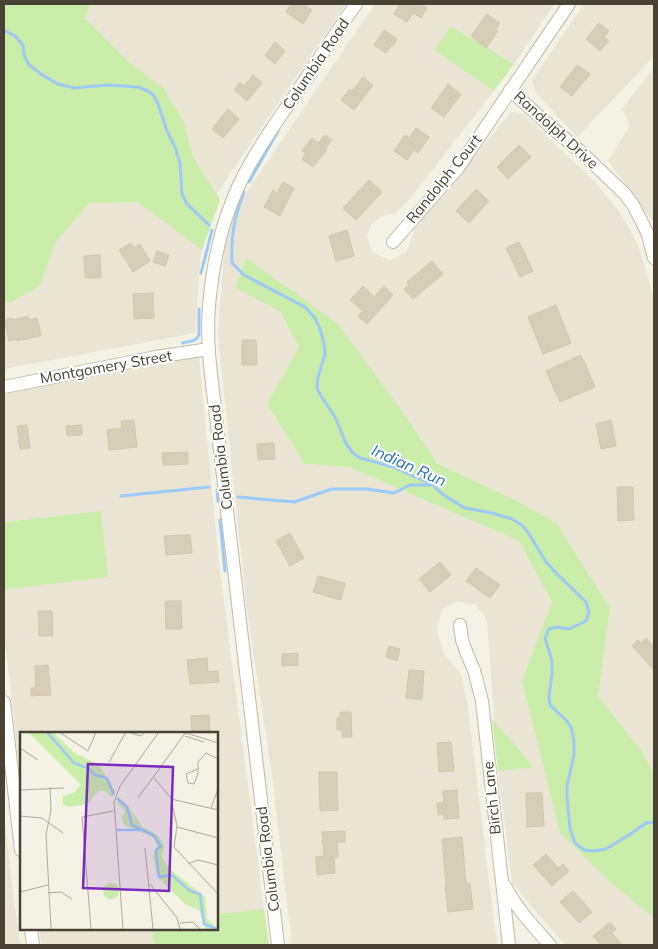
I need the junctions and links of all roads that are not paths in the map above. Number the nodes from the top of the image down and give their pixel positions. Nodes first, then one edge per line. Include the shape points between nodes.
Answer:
1 (356, 4) edge
2 (569, 4) edge
3 (510, 90) junction
4 (393, 242) dead end
5 (653, 250) edge
6 (208, 349) junction
7 (4, 387) edge
8 (460, 625) dead end
9 (4, 702) edge
10 (20, 841) edge
11 (501, 879) junction
12 (30, 929) edge
13 (33, 945) edge
14 (278, 945) edge
15 (509, 945) edge
16 (550, 945) edge

1 - 6 street, Columbia Road via 274,126 233,198 212,280
2 - 3 street, Randolph Drive
3 - 4 street, Randolph Court via 458,168
3 - 5 street, Randolph Drive via 625,194 634,205
6 - 7 street, Montgomery Street via 156,356
6 - 14 street, Columbia Road
8 - 11 street, Birch Lane via 482,701
9 - 10 street
11 - 15 street, Birch Lane
11 - 16 street via 526,918
12 - 13 street

